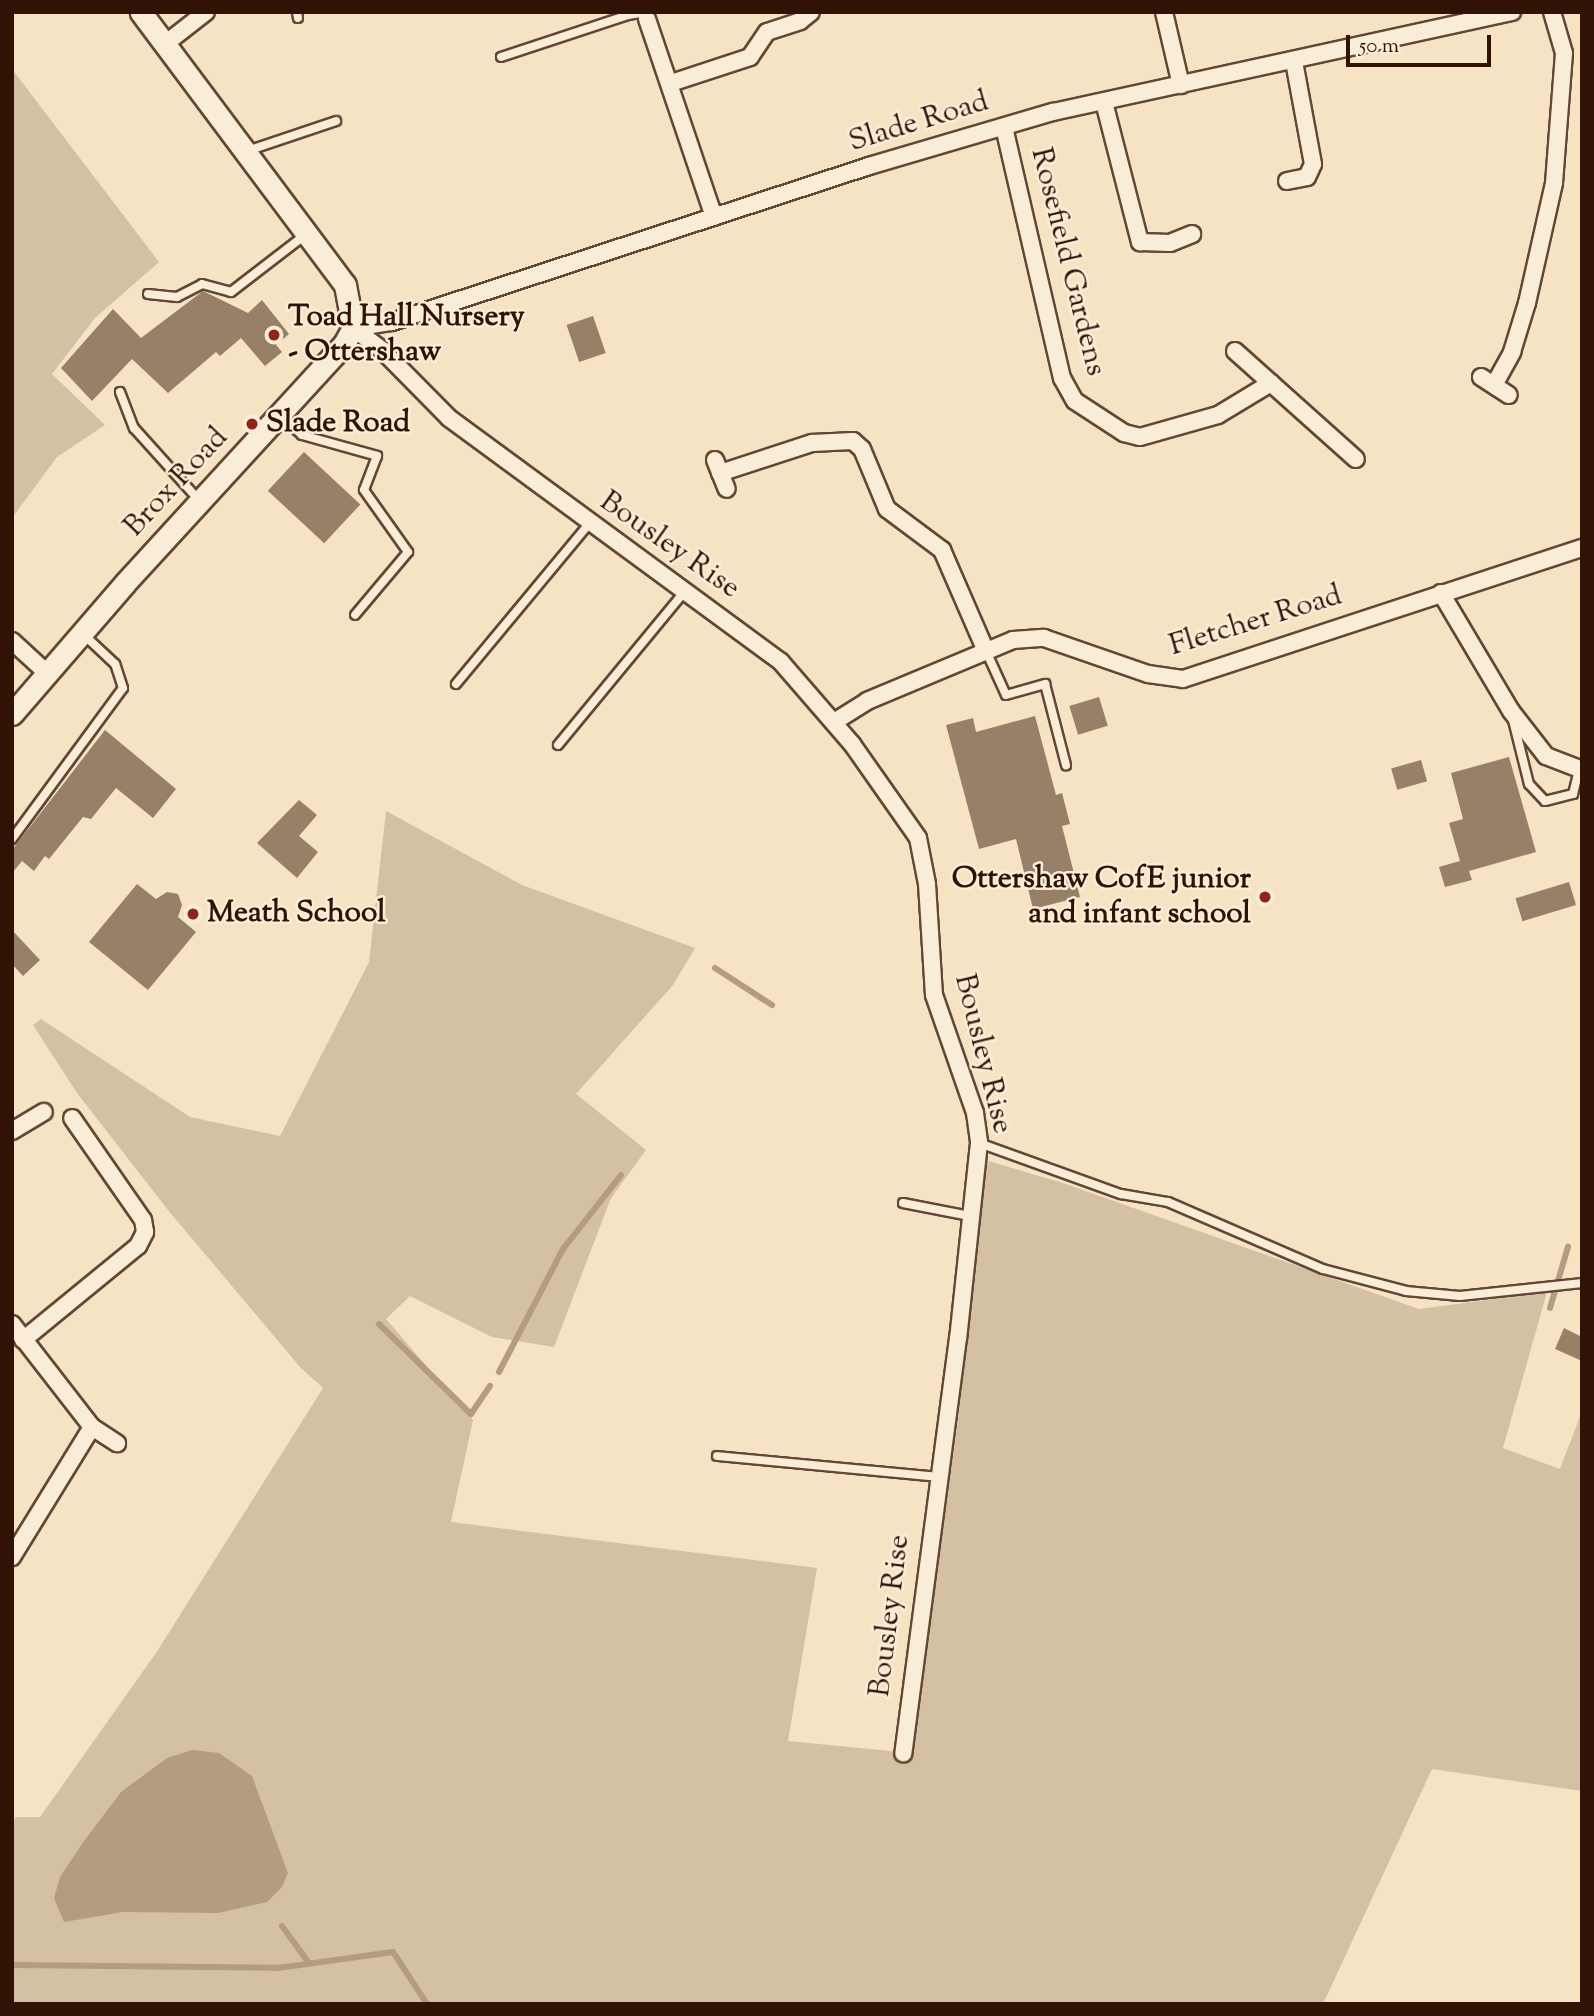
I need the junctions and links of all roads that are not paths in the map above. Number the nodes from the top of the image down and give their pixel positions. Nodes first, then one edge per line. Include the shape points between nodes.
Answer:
1 (141, 12) edge
2 (206, 12) edge
3 (811, 12) edge
4 (1164, 12) edge
5 (1512, 12) edge
6 (1552, 12) edge
7 (647, 19) joint
8 (165, 44) junction
9 (501, 57) dead end
10 (1294, 61) junction
11 (671, 83) junction
12 (1181, 85) junction
13 (1104, 102) junction
14 (336, 121) dead end
15 (1004, 127) junction
16 (247, 151) junction
17 (1287, 181) dead end
18 (715, 217) junction
19 (308, 233) junction
20 (1192, 233) dead end
21 (148, 294) dead end
22 (353, 328) junction
23 (1235, 351) dead end
24 (1271, 383) junction
25 (120, 392) dead end
26 (1509, 395) dead end
27 (281, 416) junction
28 (1356, 459) dead end
29 (727, 489) dead end
30 (200, 501) junction
31 (589, 524) junction
32 (1582, 548) edge
33 (685, 591) junction
34 (1441, 593) junction
35 (355, 615) dead end
36 (82, 633) junction
37 (12, 641) edge
38 (986, 651) junction
39 (48, 674) junction
40 (456, 684) dead end
41 (1511, 711) junction
42 (12, 714) edge
43 (834, 722) junction
44 (558, 745) dead end
45 (1066, 765) dead end
46 (1580, 770) edge
47 (12, 839) edge
48 (44, 1112) dead end
49 (72, 1118) dead end
50 (12, 1131) edge
51 (979, 1143) junction
52 (902, 1203) dead end
53 (970, 1216) junction
54 (1582, 1283) edge
55 (12, 1324) edge
56 (23, 1340) junction
57 (92, 1427) junction
58 (117, 1443) dead end
59 (717, 1456) dead end
60 (938, 1477) junction
61 (12, 1557) edge
62 (902, 1753) dead end

1 - 8 street
2 - 8 street
3 - 11 street via 800,21 767,32 750,57
4 - 12 street
5 - 10 street, Slade Road
6 - 26 street via 1564,53 1554,183 1512,352 1487,381
7 - 9 lane via 640,13 628,15
7 - 11 street
8 - 16 street
10 - 12 street, Slade Road
10 - 17 street via 1313,164 1307,177
11 - 18 street
12 - 13 street, Slade Road
13 - 15 street, Slade Road
13 - 20 street via 1140,242 1170,243
14 - 16 lane
15 - 18 street, Slade Road
15 - 24 street, Rosefield Gardens via 1062,377 1075,401 1124,433 1140,437 1218,415
16 - 19 street
18 - 22 street, Slade Road via 392,322
19 - 21 lane via 231,292 202,284 177,297
19 - 22 street via 345,285
22 - 27 street, Brox Road via 345,344
22 - 31 street, Bousley Rise via 383,351 449,418
23 - 24 street
24 - 28 street
25 - 30 lane via 134,428
27 - 30 street, Brox Road
27 - 35 lane via 302,435 377,456 364,490 408,552
29 - 38 street via 718,467 812,443 853,441 862,449 887,509 942,550
30 - 36 street, Brox Road
31 - 33 street, Bousley Rise
31 - 40 lane
32 - 34 street, Fletcher Road
33 - 43 street, Bousley Rise via 781,662
33 - 44 lane
34 - 38 street, Fletcher Road via 1183,679 1148,674 1044,638 1013,640
34 - 41 street
36 - 39 street, Brox Road
36 - 47 lane via 115,664 123,688
37 - 39 street
38 - 43 street, Fletcher Road via 867,701
38 - 45 lane via 1006,695 1045,684
39 - 42 street, Brox Road
41 - 46 street via 1546,757
41 - 46 lane via 1529,784 1545,802 1573,794
43 - 51 street, Bousley Rise via 909,819 918,838 927,884 934,995 975,1113
48 - 50 street
49 - 56 street via 143,1220 145,1232 138,1246
51 - 53 street, Bousley Rise
51 - 54 lane via 1121,1194 1168,1202 1323,1269 1406,1291 1460,1296
52 - 53 lane
53 - 60 street, Bousley Rise
55 - 56 street
56 - 57 street
57 - 58 street
57 - 61 street
59 - 60 lane
60 - 62 street, Bousley Rise

